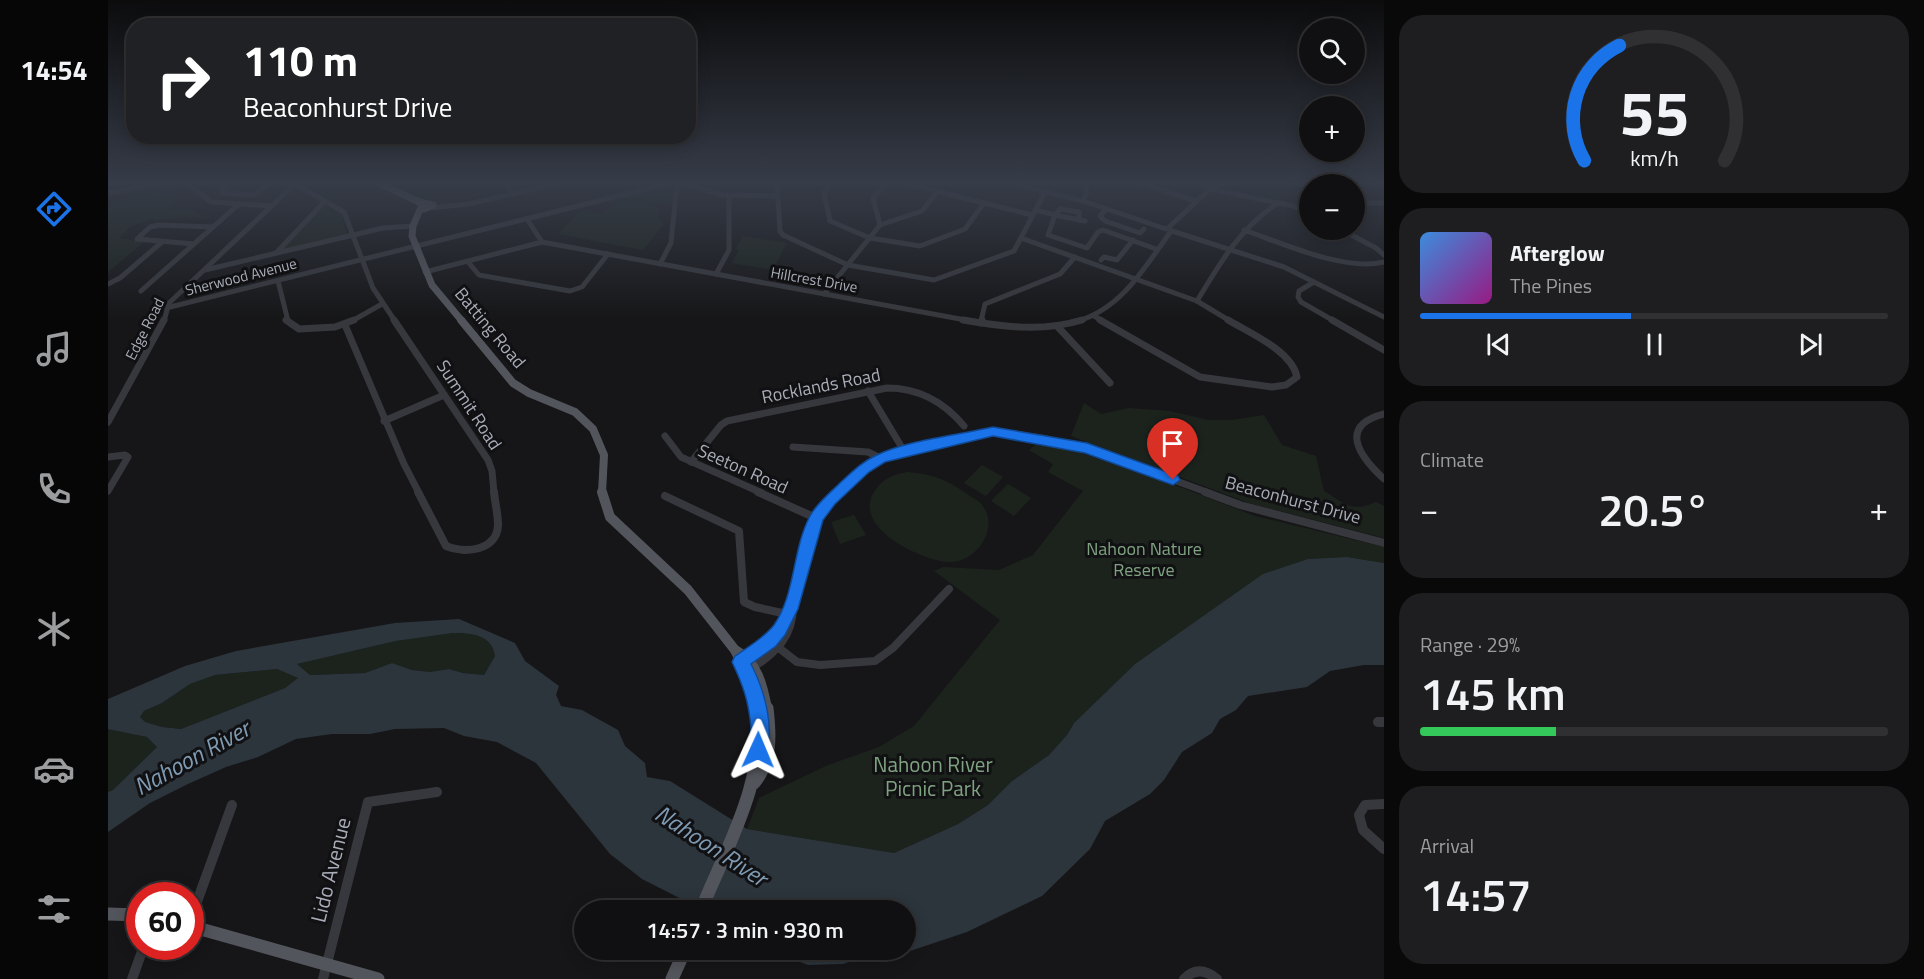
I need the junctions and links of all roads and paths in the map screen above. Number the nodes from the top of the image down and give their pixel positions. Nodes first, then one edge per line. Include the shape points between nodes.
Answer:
1 (149, 229) edge
2 (211, 229) edge
3 (248, 229) edge
4 (298, 229) edge
5 (349, 229) edge
6 (380, 229) edge
7 (414, 229) edge
8 (488, 229) edge
9 (533, 229) edge
10 (673, 229) edge
11 (729, 229) edge
12 (781, 229) edge
13 (849, 229) edge
14 (877, 229) edge
15 (966, 229) edge
16 (1026, 229) edge
17 (1049, 229) edge
18 (1127, 229) edge
19 (1144, 229) dead end
20 (1170, 229) joint
21 (1244, 230) joint
22 (351, 235) junction
23 (870, 238) junction
24 (1021, 238) junction
25 (1133, 240) junction
26 (1361, 240) edge
27 (162, 242) junction
28 (542, 242) junction
29 (194, 244) junction
30 (415, 247) junction
31 (1229, 248) junction
32 (1156, 249) junction
33 (275, 253) junction
34 (608, 254) junction
35 (1384, 255) edge
36 (1075, 257) junction
37 (360, 260) junction
38 (1101, 260) dead end
39 (468, 262) junction
40 (660, 264) junction
41 (848, 265) junction
42 (1380, 265) edge
43 (203, 270) junction
44 (425, 272) junction
45 (716, 274) junction
46 (1134, 279) junction
47 (278, 281) junction
48 (1314, 282) junction
49 (108, 284) edge
50 (141, 291) dead end
51 (824, 294) junction
52 (1197, 301) junction
53 (382, 304) junction
54 (166, 308) junction
55 (1094, 316) junction
56 (1384, 317) edge
57 (981, 323) junction
58 (345, 325) junction
59 (1057, 326) junction
60 (1384, 350) edge
61 (1110, 383) dead end
62 (868, 391) junction
63 (444, 394) junction
64 (1384, 414) edge
65 (384, 421) junction
66 (108, 422) edge
67 (964, 426) dead end
68 (665, 436) dead end
69 (793, 447) dead end
70 (904, 451) junction
71 (108, 457) edge
72 (880, 458) junction
73 (691, 462) junction
74 (1384, 479) edge
75 (108, 491) edge
76 (665, 496) dead end
77 (816, 518) junction
78 (1384, 543) edge
79 (949, 590) dead end
80 (793, 604) junction
81 (787, 614) junction
82 (770, 641) junction
83 (779, 648) junction
84 (747, 664) junction
85 (436, 792) dead end
86 (1384, 804) edge
87 (232, 805) dead end
88 (1384, 849) edge
89 (204, 882) edge
90 (705, 900) edge
91 (108, 914) edge
92 (126, 915) edge
93 (204, 930) edge
94 (139, 960) edge
95 (681, 960) edge
96 (324, 973) edge
97 (132, 979) edge
98 (378, 979) edge
99 (672, 979) edge
100 (1184, 979) edge
101 (1217, 979) edge

1 - 27 street via 137,239
2 - 29 street
3 - 43 street, Edge Road
4 - 33 street
5 - 22 street, Summit Road
6 - 22 street
7 - 30 main road, Batting Road
8 - 30 street, Sherwood Avenue
9 - 28 street
10 - 40 street via 671,243
11 - 45 street via 729,250
12 - 41 street via 782,234
13 - 23 street
14 - 23 street
15 - 23 street via 925,245
16 - 24 street
17 - 25 street via 1050,237 1087,248 1102,230
18 - 19 street via 1140,233
20 - 31 street
20 - 32 street, Hillcrest Drive
21 - 31 street
21 - 42 street via 1344,262
22 - 33 street
22 - 37 street, Summit Road
23 - 41 street
24 - 36 street
24 - 41 street via 1013,251 938,279
25 - 32 street
25 - 38 street via 1117,260
26 - 35 street
27 - 29 street
27 - 49 street
28 - 34 street, Hillcrest Drive
28 - 39 street, Hillcrest Drive
29 - 50 street
30 - 37 street, Sherwood Avenue
30 - 44 main road, Batting Road
31 - 48 street
31 - 52 street
32 - 46 street, Hillcrest Drive
33 - 43 street
34 - 39 street via 584,285 570,291 479,275
34 - 40 street, Hillcrest Drive
36 - 46 street
36 - 57 street via 1060,274 985,304
37 - 47 street, Sherwood Avenue
37 - 53 street, Summit Road
39 - 44 street, Hillcrest Drive
40 - 45 street, Hillcrest Drive
41 - 51 street
43 - 54 street, Edge Road
44 - 84 main road, Batting Road via 448,307 513,383 574,412 593,429 603,455 602,494 610,517 688,591
45 - 51 street, Hillcrest Drive
46 - 52 street
46 - 55 street, Hillcrest Drive via 1117,300
47 - 54 street, Sherwood Avenue
47 - 58 street via 286,320 291,325 307,329
48 - 56 street
48 - 60 street via 1299,291 1301,302
51 - 57 street, Hillcrest Drive
52 - 55 street via 1285,354 1297,370 1295,380 1272,387 1200,377
53 - 58 street
53 - 63 street, Summit Road
54 - 66 street, Edge Road via 163,325
55 - 59 street, Hillcrest Drive
57 - 59 street, Hillcrest Drive
58 - 65 street, Summit Road
59 - 61 street
62 - 67 street, Rocklands Road via 893,387 911,390 948,408
62 - 70 street
62 - 73 street, Rocklands Road via 727,421
63 - 65 street
63 - 65 street, Summit Road via 492,471 497,534 479,548 463,552 446,546
64 - 74 street via 1364,421 1356,438 1364,459
68 - 73 street, Seeton Road via 679,456
69 - 72 street via 868,452
70 - 72 street, Beaconhurst Drive
70 - 78 street, Beaconhurst Drive via 993,431 1050,440 1097,452 1240,505
71 - 75 street via 128,457
72 - 77 street, Beaconhurst Drive via 847,484
73 - 77 street, Seeton Road
76 - 81 street via 738,530 744,602
77 - 80 street, Beaconhurst Drive
79 - 83 street via 893,648 875,661 806,664
80 - 81 street, Beaconhurst Drive
80 - 83 street, Beaconhurst Drive via 793,623
81 - 82 street, Beaconhurst Drive
82 - 83 street
82 - 84 street, Beaconhurst Drive
83 - 84 street, Beaconhurst Drive
84 - 90 main road, Batting Road via 760,730 753,785
85 - 96 street, Lido Avenue via 368,802
86 - 88 street via 1365,806 1359,815 1363,830
87 - 89 street
91 - 92 main road
93 - 96 main road via 278,949
94 - 97 street
95 - 99 main road
96 - 98 main road
100 - 101 street via 1194,971

